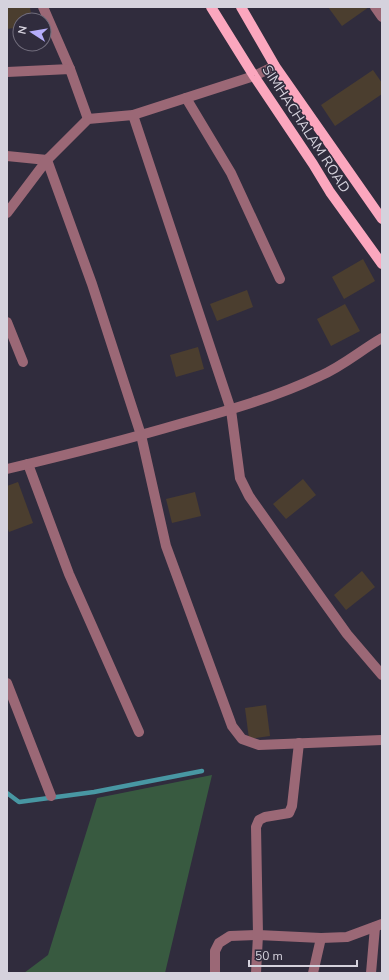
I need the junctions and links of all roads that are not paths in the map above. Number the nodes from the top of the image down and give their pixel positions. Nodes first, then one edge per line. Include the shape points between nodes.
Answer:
1 (43, 7) edge
2 (212, 7) edge
3 (240, 7) edge
4 (375, 7) edge
5 (382, 17) edge
6 (275, 66) junction
7 (70, 69) junction
8 (7, 72) edge
9 (254, 76) junction
10 (186, 98) junction
11 (133, 115) junction
12 (88, 120) junction
13 (7, 156) edge
14 (47, 160) junction
15 (7, 213) edge
16 (382, 219) edge
17 (382, 264) edge
18 (280, 279) dead end
19 (7, 322) edge
20 (382, 338) edge
21 (23, 362) dead end
22 (231, 410) junction
23 (142, 435) junction
24 (28, 464) junction
25 (7, 469) edge
26 (382, 675) edge
27 (7, 683) edge
28 (138, 732) dead end
29 (382, 740) edge
30 (300, 743) junction
31 (51, 796) dead end
32 (379, 925) edge
33 (258, 935) junction
34 (321, 938) junction
35 (215, 973) edge
36 (256, 973) edge
37 (313, 973) edge
38 (371, 973) edge

1 - 7 street
2 - 9 main road, SIMHACHALAM ROAD
3 - 6 main road
4 - 5 street
6 - 9 street
6 - 16 main road
7 - 8 street
7 - 12 street
9 - 10 street
9 - 17 main road, SIMHACHALAM ROAD via 330,192
10 - 11 street
10 - 18 street via 231,173
11 - 12 street
11 - 22 street
12 - 14 street
13 - 14 street
14 - 15 street
14 - 23 street via 92,284
19 - 21 street
20 - 22 street via 321,376 275,396
22 - 23 street
22 - 26 street via 240,478 249,496 347,634
23 - 24 street
23 - 30 street via 166,546 232,726 242,739 259,745
24 - 25 street
24 - 28 street via 69,574
27 - 31 street
29 - 30 street
30 - 33 street via 292,806 288,813 259,820 256,827
32 - 34 street via 347,937
32 - 38 street
33 - 34 street
33 - 35 street via 230,936 219,943 215,951
33 - 36 street
34 - 37 street

